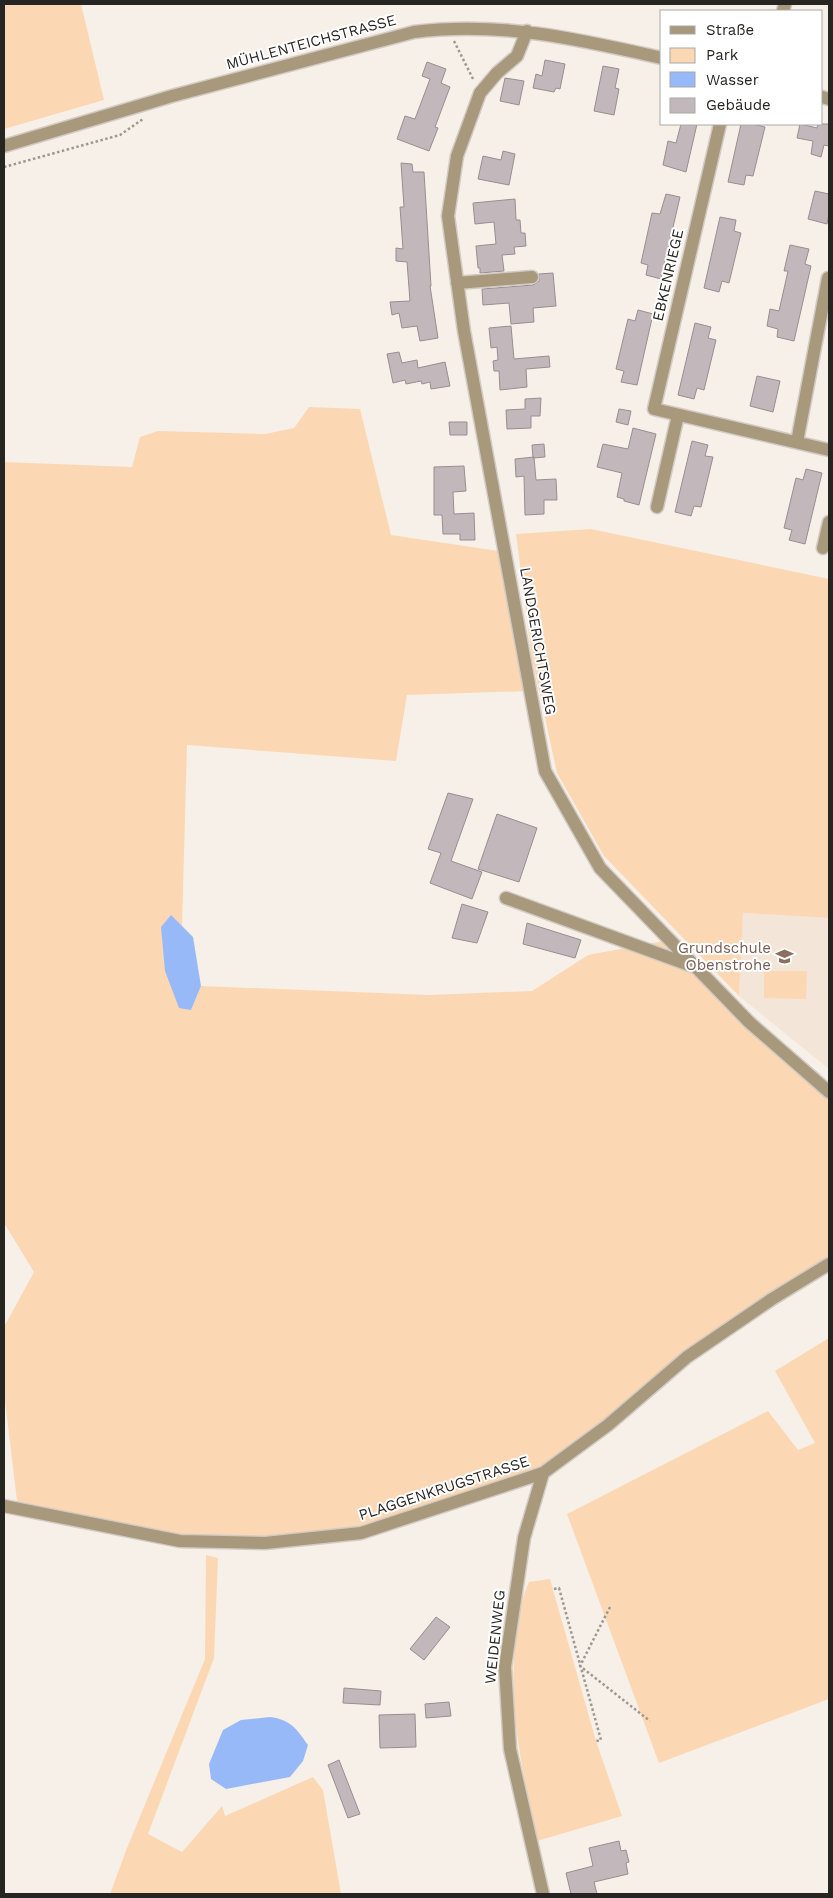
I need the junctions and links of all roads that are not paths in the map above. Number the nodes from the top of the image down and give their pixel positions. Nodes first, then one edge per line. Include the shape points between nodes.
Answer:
1 (527, 31) junction
2 (660, 58) edge
3 (720, 125) edge
4 (4, 146) edge
5 (532, 277) dead end
6 (828, 278) dead end
7 (457, 283) junction
8 (678, 415) junction
9 (797, 442) junction
10 (829, 450) edge
11 (658, 507) dead end
12 (829, 522) edge
13 (823, 548) dead end
14 (506, 898) dead end
15 (695, 966) junction
16 (829, 1092) edge
17 (829, 1264) edge
18 (543, 1473) junction
19 (4, 1506) edge
20 (543, 1894) edge

1 - 2 street, MÜHLENTEICHSTRASSE
1 - 4 street, MÜHLENTEICHSTRASSE via 445,28 414,32 172,96
1 - 7 street, LANDGERICHTSWEG via 516,56 480,94 457,156 448,216
3 - 8 street, EBKENRIEGE via 654,409
5 - 7 street
6 - 9 street
7 - 15 street, LANDGERICHTSWEG via 545,771 600,868
8 - 9 street, EBKENRIEGE
8 - 11 street
9 - 10 street, EBKENRIEGE
12 - 13 street
14 - 15 street
15 - 16 street, LANDGERICHTSWEG via 749,1022
17 - 18 street, PLAGGENKRUGSTRASSE via 687,1357 608,1425
18 - 19 street, PLAGGENKRUGSTRASSE via 361,1533 265,1543 180,1541
18 - 20 street, WEIDENWEG via 524,1538 505,1668 510,1749

